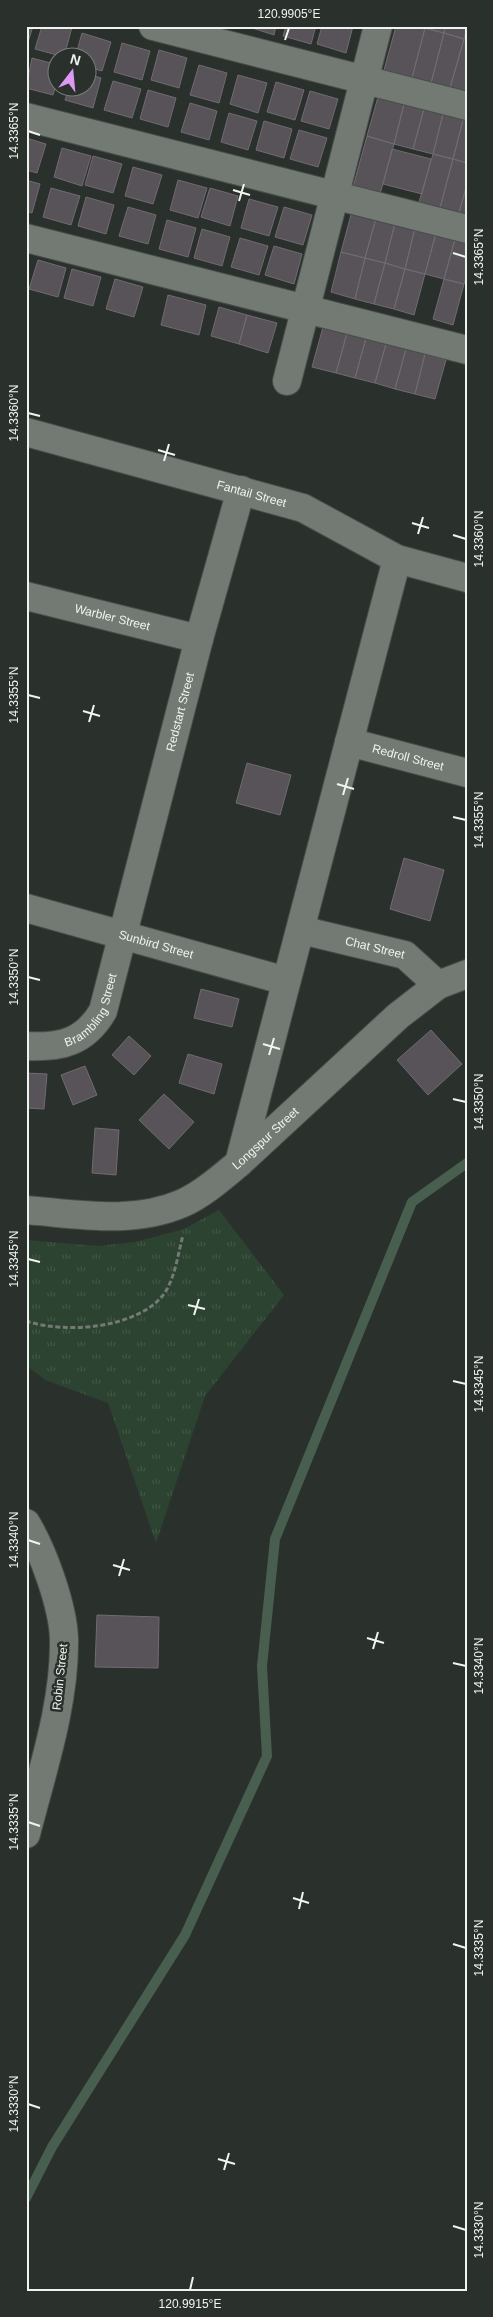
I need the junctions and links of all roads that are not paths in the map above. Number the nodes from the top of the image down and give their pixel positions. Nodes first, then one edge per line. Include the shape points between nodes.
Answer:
1 (153, 26) edge
2 (378, 26) edge
3 (364, 80) junction
4 (467, 106) edge
5 (26, 117) edge
6 (335, 195) junction
7 (467, 229) edge
8 (26, 238) edge
9 (306, 308) junction
10 (467, 350) edge
11 (287, 381) dead end
12 (26, 432) edge
13 (241, 490) junction
14 (397, 559) junction
15 (467, 578) edge
16 (26, 596) edge
17 (199, 639) junction
18 (349, 742) junction
19 (467, 773) edge
20 (26, 908) edge
21 (301, 930) junction
22 (124, 935) junction
23 (467, 974) edge
24 (286, 981) junction
25 (438, 985) junction
26 (26, 1046) edge
27 (239, 1162) junction
28 (26, 1210) edge
29 (26, 1523) edge
30 (26, 1834) edge

1 - 3 street
2 - 3 street
3 - 4 street
3 - 6 street
5 - 6 street
6 - 7 street
6 - 9 street
8 - 9 street
9 - 10 street
9 - 11 street
12 - 13 street, Fantail Street
13 - 14 street, Fantail Street via 304,508
13 - 17 street, Redstart Street
14 - 15 street, Fantail Street
14 - 18 street
16 - 17 street, Warbler Street
17 - 22 street, Redstart Street
18 - 19 street, Redroll Street
18 - 21 street
20 - 22 street, Sunbird Street
21 - 24 street
21 - 25 street, Chat Street via 405,955
22 - 24 street, Sunbird Street
22 - 26 street, Brambling Street via 103,1011 95,1026 68,1043 48,1047
23 - 25 street, Longspur Street
24 - 27 street
25 - 27 street, Longspur Street via 398,1016
27 - 28 street, Longspur Street via 184,1202 156,1212 115,1217
29 - 30 street, Robin Street via 53,1583 64,1638 58,1704

